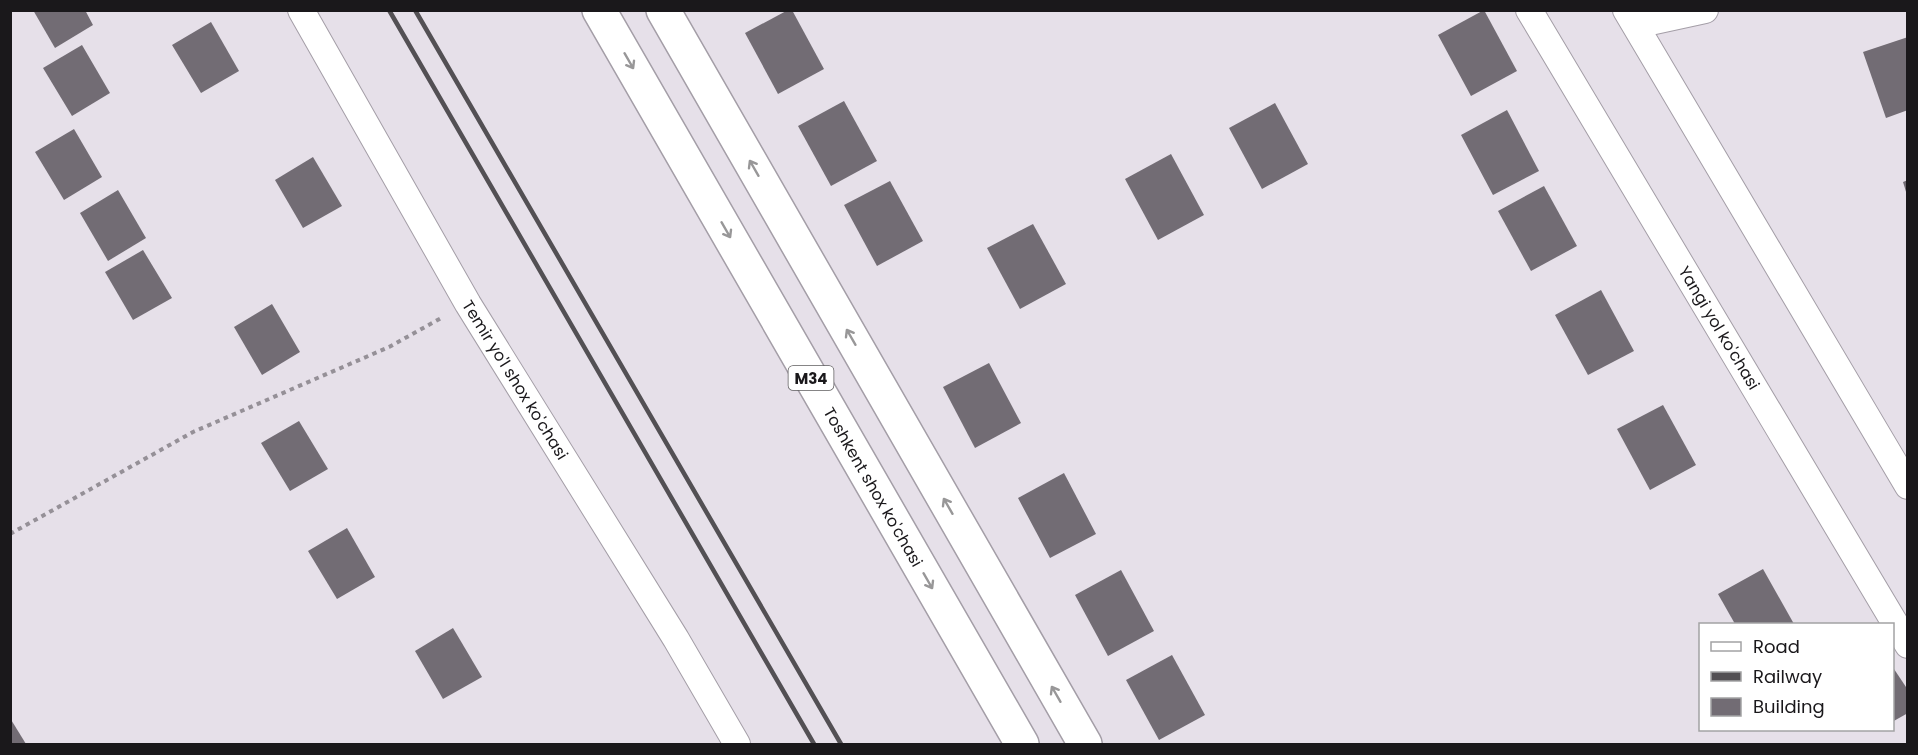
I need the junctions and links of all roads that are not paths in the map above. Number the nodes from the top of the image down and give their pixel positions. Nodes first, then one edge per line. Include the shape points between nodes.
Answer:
1 (301, 10) edge
2 (599, 10) edge
3 (663, 10) edge
4 (1529, 10) edge
5 (1705, 10) edge
6 (1631, 18) edge
7 (1908, 486) edge
8 (1908, 645) edge
9 (737, 744) edge
10 (1022, 744) edge
11 (1085, 744) edge

1 - 9 street, Temir yo'l shox ko'chasi via 468,304
2 -> 10 highway, Toshkent shox ko'chasi / M34
11 -> 3 highway
4 - 8 street, Yangi yol ko'chasi
5 - 6 street
6 - 7 street

